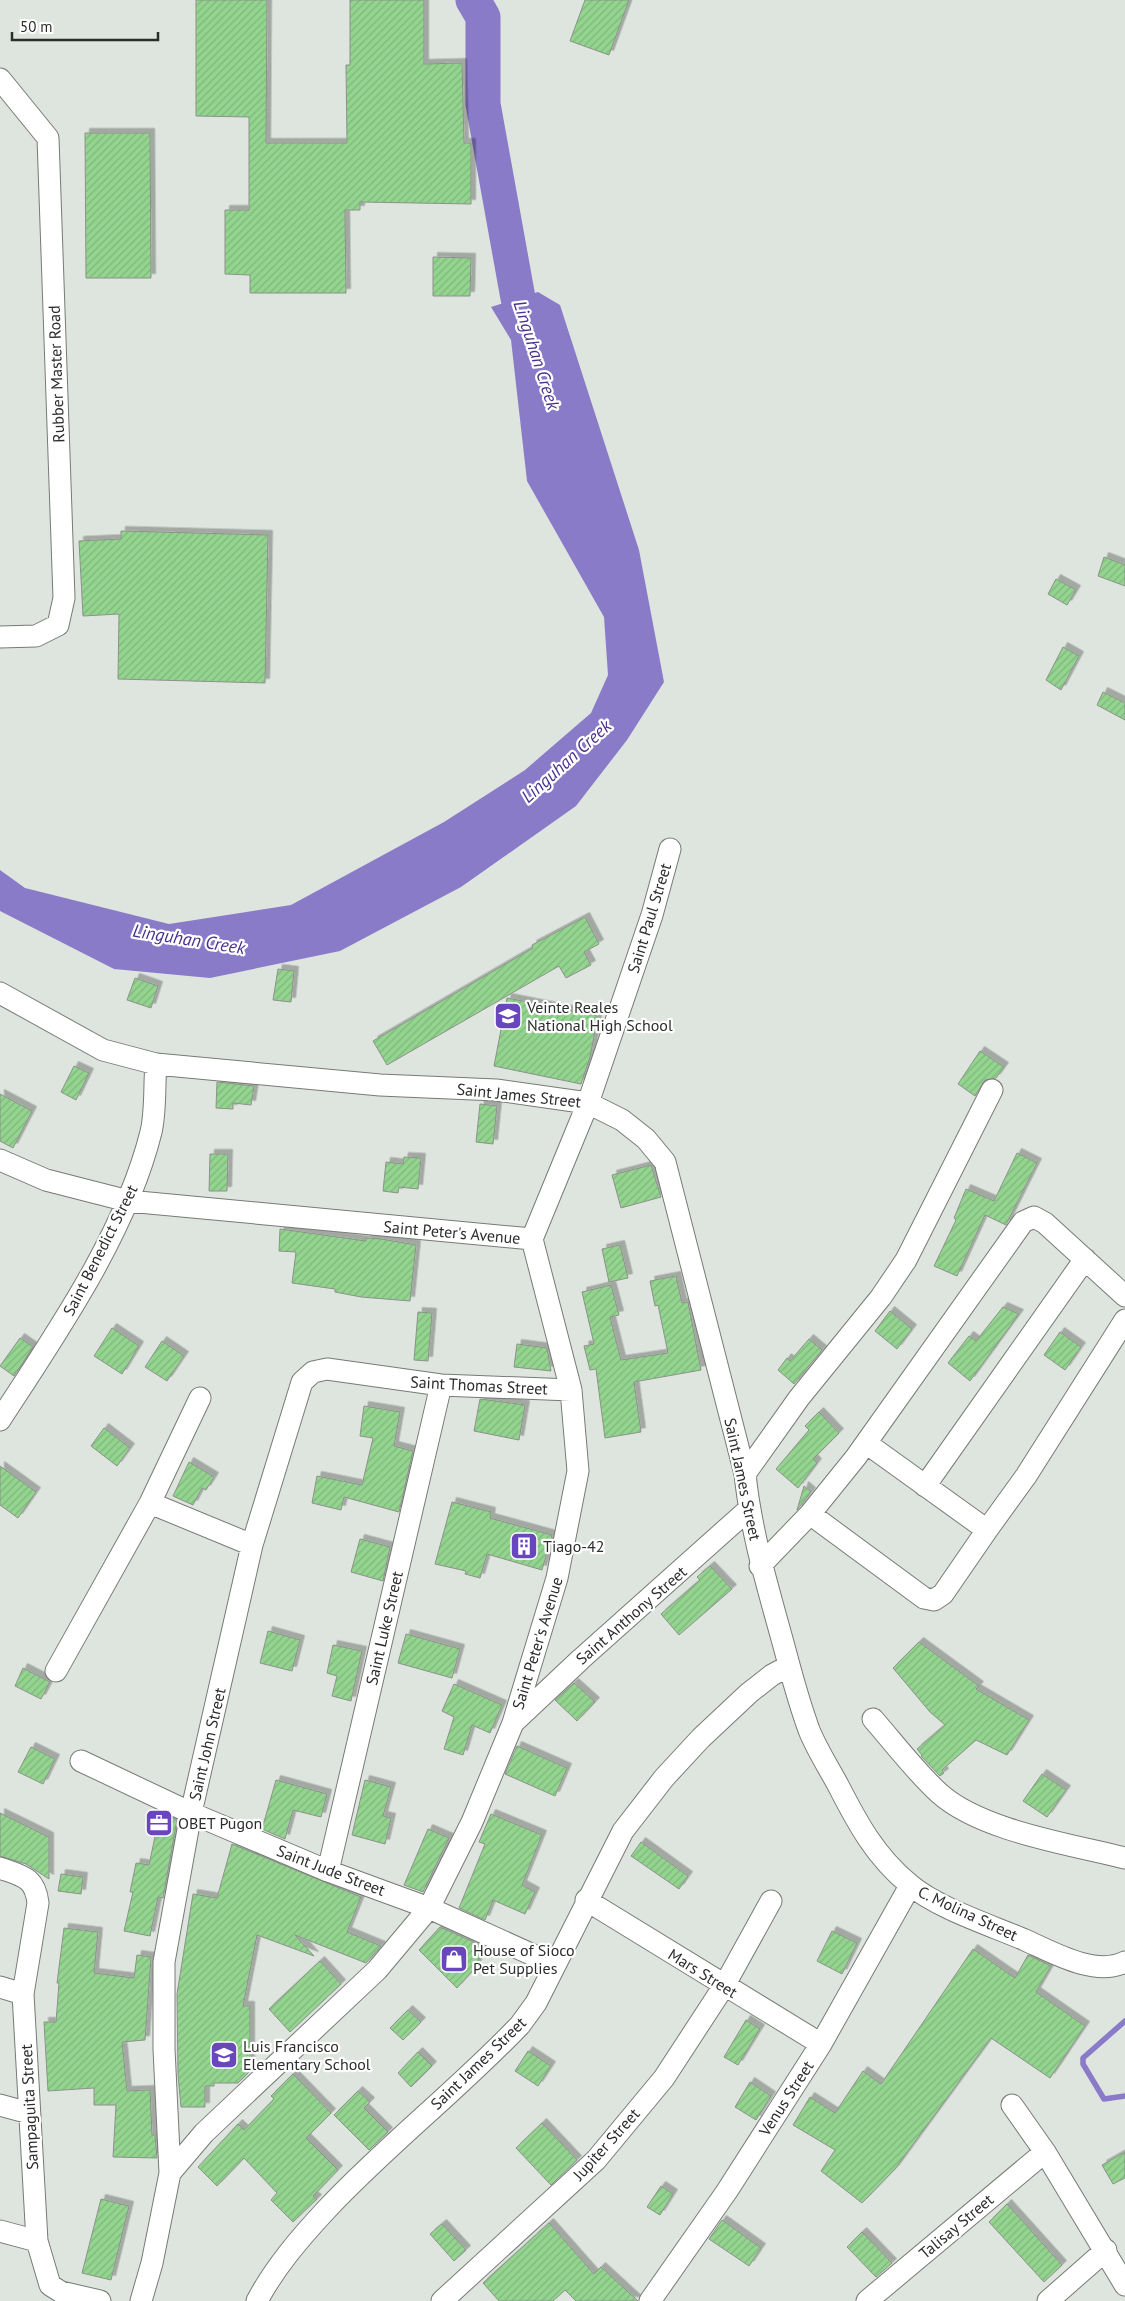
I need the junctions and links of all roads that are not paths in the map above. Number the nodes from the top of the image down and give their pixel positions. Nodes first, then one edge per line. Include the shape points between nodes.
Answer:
1 (0, 80) edge
2 (0, 637) edge
3 (670, 849) dead end
4 (0, 993) edge
5 (156, 1064) junction
6 (992, 1090) dead end
7 (588, 1103) junction
8 (0, 1160) edge
9 (128, 1201) junction
10 (532, 1239) junction
11 (1085, 1259) junction
12 (1125, 1296) edge
13 (1125, 1320) edge
14 (327, 1369) joint
15 (440, 1386) junction
16 (571, 1390) junction
17 (200, 1398) dead end
18 (0, 1420) edge
19 (866, 1443) junction
20 (745, 1474) junction
21 (925, 1486) junction
22 (150, 1503) junction
23 (749, 1509) junction
24 (810, 1514) junction
25 (987, 1530) junction
26 (252, 1545) junction
27 (760, 1566) junction
28 (789, 1666) junction
29 (56, 1670) dead end
30 (873, 1719) dead end
31 (513, 1723) junction
32 (81, 1761) dead end
33 (191, 1813) junction
34 (1125, 1858) edge
35 (0, 1868) edge
36 (328, 1871) junction
37 (910, 1886) junction
38 (586, 1900) junction
39 (771, 1901) dead end
40 (429, 1908) junction
41 (1125, 1962) edge
42 (554, 1965) junction
43 (724, 1986) junction
44 (0, 1987) edge
45 (23, 1994) junction
46 (821, 2044) junction
47 (0, 2105) edge
48 (1012, 2105) dead end
49 (30, 2113) junction
50 (1045, 2152) junction
51 (170, 2173) junction
52 (0, 2231) edge
53 (37, 2241) junction
54 (1106, 2250) junction
55 (1125, 2284) edge
56 (100, 2301) edge
57 (141, 2301) edge
58 (257, 2301) edge
59 (442, 2301) edge
60 (650, 2301) edge
61 (867, 2301) edge
62 (1048, 2301) edge

1 - 2 street, Rubber Master Road via 48,138 64,598 58,625 36,636
3 - 7 street, Saint Paul Street via 652,915
4 - 5 street, Saint James Street via 103,1050
5 - 7 street, Saint James Street via 380,1085 496,1090
5 - 9 street, Saint Benedict Street via 151,1131
6 - 20 street via 906,1260 881,1297 799,1398
7 - 10 street, Saint Paul Street
7 - 20 street, Saint James Street via 622,1120 646,1139 665,1162
8 - 9 street, Saint Peter's Avenue via 46,1180
9 - 10 street, Saint Peter's Avenue
9 - 18 street, Saint Benedict Street via 68,1316
10 - 16 street, Saint Peter's Avenue
11 - 12 street
11 - 19 street via 1045,1223 1034,1217 1022,1222
11 - 21 street
13 - 25 street via 1026,1476
14 - 15 street, Saint Thomas Street
14 - 26 street, Saint John Street via 313,1372 302,1382
15 - 16 street, Saint Thomas Street
15 - 36 street, Saint Luke Street
16 - 31 street, Saint Peter's Avenue via 578,1471 557,1578
17 - 22 street
19 - 21 street
19 - 24 street
20 - 23 street, Saint James Street
21 - 25 street
22 - 26 street
22 - 29 street
23 - 27 street, Saint James Street
23 - 31 street, Saint Anthony Street
24 - 25 street via 924,1598 934,1600 943,1594
24 - 27 street
26 - 33 street, Saint John Street
27 - 28 street, Saint James Street
28 - 37 street, C. Molina Street via 810,1732 861,1831 883,1860
28 - 38 street, Saint James Street via 748,1693 664,1778 624,1831
30 - 34 street via 939,1794 970,1814 1004,1827
31 - 40 street, Saint Peter's Avenue via 472,1822
32 - 33 street, Saint Jude Street
33 - 36 street, Saint Jude Street
33 - 51 street, Saint John Street via 164,1962
35 - 45 street, Sampaguita Street via 28,1878 36,1889 38,1903
36 - 40 street, Saint Jude Street
37 - 41 street, C. Molina Street via 962,1914 1059,1955 1092,1965
37 - 46 street, Venus Street
38 - 42 street, Saint James Street
38 - 43 street, Mars Street
39 - 43 street, Jupiter Street
40 - 42 street, Saint Jude Street
40 - 51 street, Saint Peter's Avenue via 377,1970 204,2133
42 - 58 street, Saint James Street via 536,2003 520,2026 345,2190 284,2259
43 - 46 street, Mars Street
43 - 59 street, Jupiter Street via 664,2078 596,2160
44 - 45 street
45 - 49 street, Sampaguita Street
46 - 60 street, Venus Street via 727,2191
47 - 49 street
48 - 50 street
49 - 53 street, Sampaguita Street
50 - 54 street
50 - 61 street, Talisay Street
51 - 57 street, Saint Peter's Avenue
52 - 53 street
53 - 56 street, Sampaguita Street via 50,2285 60,2292
54 - 55 street
54 - 62 street

